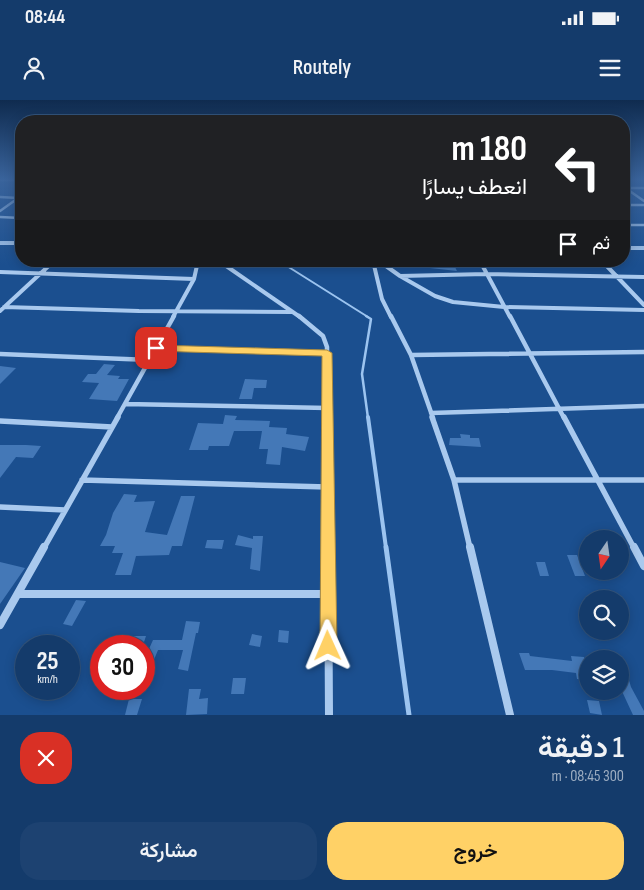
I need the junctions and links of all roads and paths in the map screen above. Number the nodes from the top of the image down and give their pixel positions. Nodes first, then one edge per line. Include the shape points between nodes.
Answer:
1 (0, 217) edge
2 (15, 218) edge
3 (630, 225) edge
4 (644, 225) edge
5 (0, 242) edge
6 (15, 243) edge
7 (630, 248) edge
8 (644, 248) edge
9 (48, 267) edge
10 (197, 267) edge
11 (228, 267) edge
12 (375, 267) edge
13 (388, 267) edge
14 (483, 267) edge
15 (607, 267) edge
16 (0, 272) edge
17 (41, 273) junction
18 (486, 274) junction
19 (400, 276) junction
20 (616, 277) junction
21 (644, 277) edge
22 (194, 279) junction
23 (644, 305) edge
24 (4, 307) junction
25 (504, 307) junction
26 (176, 310) junction
27 (644, 310) edge
28 (0, 311) edge
29 (293, 312) junction
30 (156, 348) junction
31 (529, 352) junction
32 (644, 352) edge
33 (327, 353) junction
34 (0, 354) edge
35 (411, 355) junction
36 (150, 360) junction
37 (125, 404) junction
38 (644, 406) edge
39 (327, 408) junction
40 (559, 408) junction
41 (431, 413) junction
42 (0, 421) edge
43 (112, 427) junction
44 (596, 479) junction
45 (82, 480) junction
46 (454, 480) junction
47 (644, 480) edge
48 (327, 487) junction
49 (0, 507) edge
50 (64, 510) junction
51 (644, 566) edge
52 (18, 594) junction
53 (328, 594) junction
54 (0, 625) edge
55 (329, 715) edge
56 (510, 715) edge

1 - 2 street
3 - 4 street
5 - 6 street
7 - 8 street
9 - 17 street
10 - 22 street
11 - 29 street
12 - 35 street via 386,308
13 - 19 street
14 - 18 street
15 - 20 street
16 - 17 street
17 - 22 street
17 - 24 street
18 - 19 street
18 - 20 street
18 - 25 street
19 - 25 street via 435,296 453,302
20 - 21 street
20 - 23 street
22 - 26 street
24 - 26 street via 139,312
24 - 28 street
25 - 27 street
25 - 31 street
26 - 29 street
26 - 30 street
29 - 33 street via 323,336
30 - 33 street
30 - 36 street
31 - 32 street
31 - 35 street
31 - 40 street
33 - 39 street
34 - 36 street
35 - 41 street
36 - 37 street
37 - 39 street
37 - 43 street
38 - 40 street
39 - 48 street
40 - 41 street
40 - 44 street
41 - 46 street
42 - 43 street
43 - 45 street
44 - 46 street
44 - 47 street
44 - 51 street
45 - 48 street
45 - 50 street
46 - 56 street
48 - 53 street
49 - 50 street
50 - 52 street
52 - 53 street
52 - 54 street
53 - 55 street

